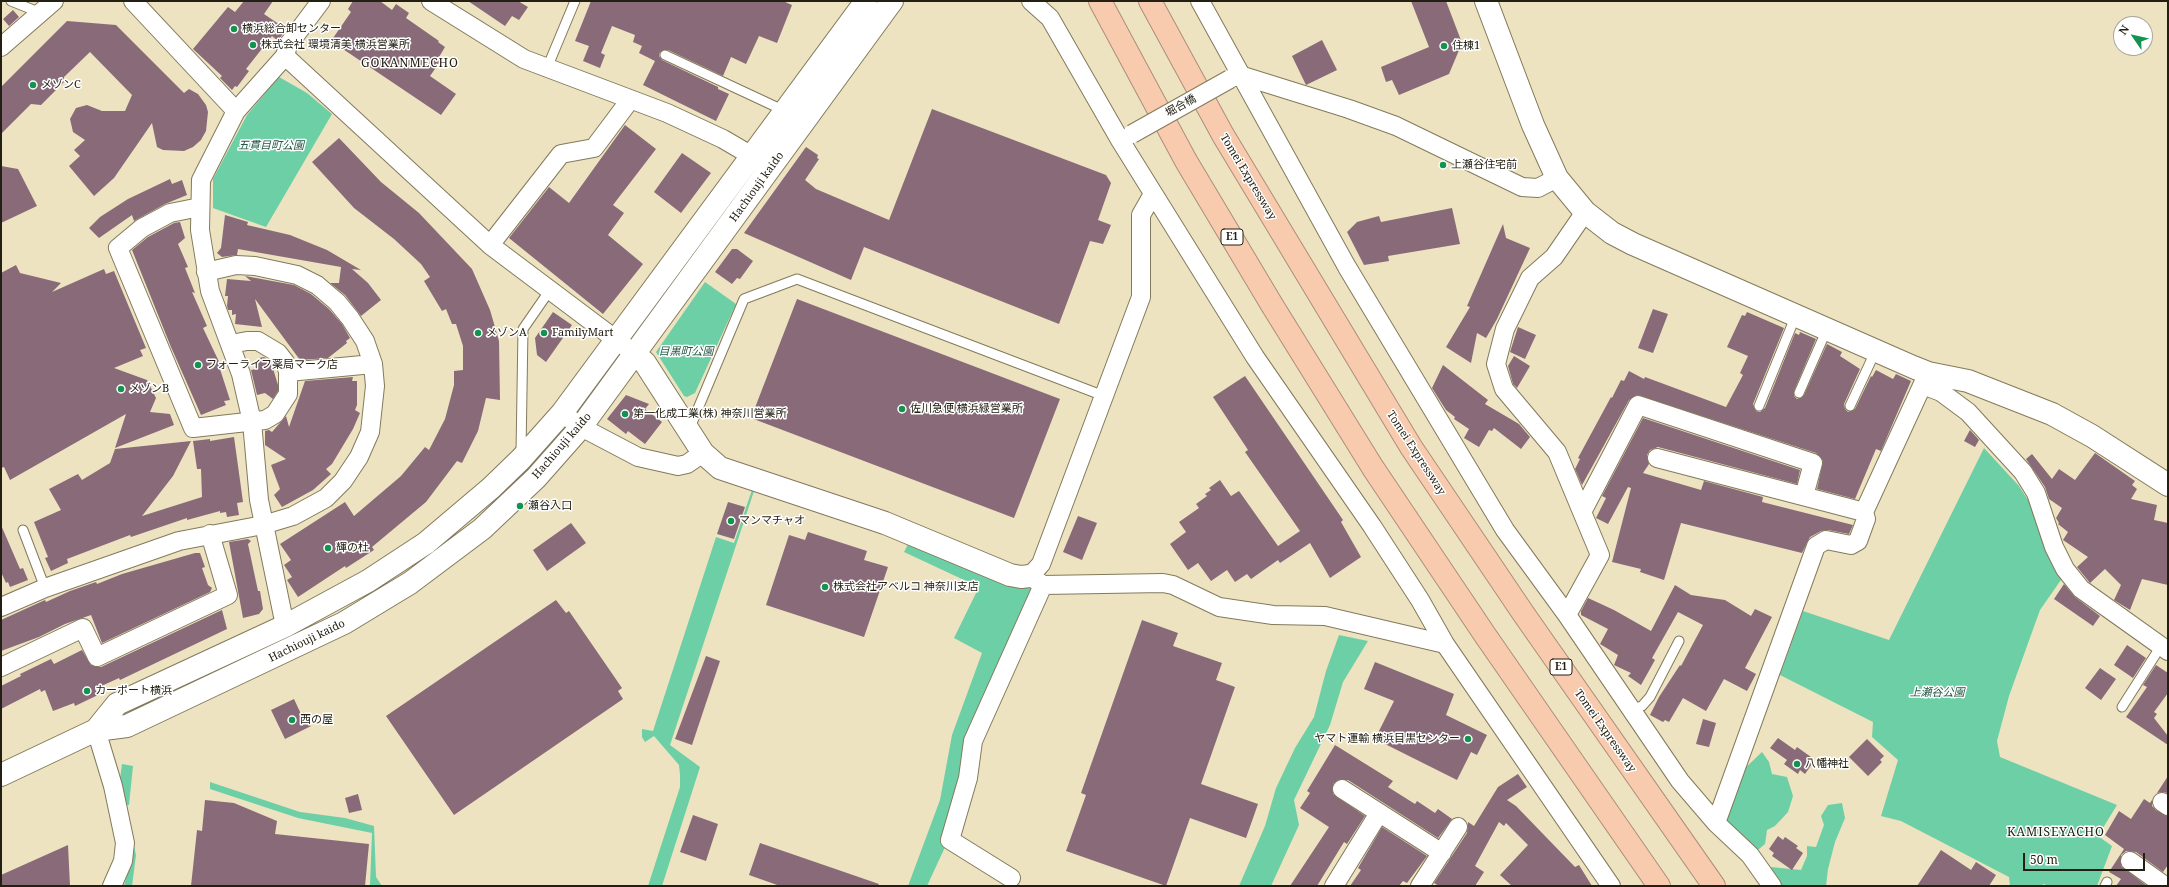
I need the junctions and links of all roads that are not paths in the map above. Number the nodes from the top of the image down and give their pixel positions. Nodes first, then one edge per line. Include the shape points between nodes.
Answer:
1 (11, 1) edge
2 (133, 1) edge
3 (321, 1) edge
4 (431, 1) edge
5 (575, 1) edge
6 (866, 1) edge
7 (892, 1) edge
8 (1031, 1) edge
9 (1100, 1) edge
10 (1150, 1) edge
11 (1200, 1) edge
12 (1486, 1) edge
13 (47, 7) edge
14 (1, 47) edge
15 (666, 55) dead end
16 (285, 56) junction
17 (547, 68) junction
18 (1235, 77) junction
19 (630, 100) junction
20 (236, 111) junction
21 (785, 111) junction
22 (1126, 137) junction
23 (752, 156) junction
24 (1557, 178) junction
25 (1153, 194) junction
26 (200, 207) junction
27 (1585, 212) junction
28 (490, 245) junction
29 (206, 272) junction
30 (550, 290) junction
31 (1796, 315) junction
32 (1826, 329) junction
33 (616, 340) junction
34 (231, 344) junction
35 (1876, 350) junction
36 (635, 354) junction
37 (373, 364) junction
38 (288, 372) junction
39 (1926, 379) junction
40 (1799, 393) dead end
41 (1104, 396) junction
42 (1759, 406) dead end
43 (1850, 406) dead end
44 (562, 413) junction
45 (252, 422) junction
46 (581, 427) junction
47 (689, 431) junction
48 (704, 453) junction
49 (1657, 458) dead end
50 (521, 459) junction
51 (2168, 485) edge
52 (1804, 496) junction
53 (1582, 512) junction
54 (1864, 512) junction
55 (263, 525) junction
56 (23, 530) dead end
57 (210, 534) junction
58 (1036, 580) junction
59 (45, 588) junction
60 (1, 607) edge
61 (1567, 615) junction
62 (285, 626) junction
63 (1679, 642) dead end
64 (1445, 644) junction
65 (2164, 648) edge
66 (1, 667) edge
67 (2122, 707) dead end
68 (1632, 709) junction
69 (96, 730) junction
70 (1, 775) edge
71 (1342, 789) dead end
72 (1379, 813) junction
73 (1716, 823) junction
74 (1458, 827) dead end
75 (1442, 853) junction
76 (2130, 861) dead end
77 (1011, 878) dead end
78 (112, 886) edge
79 (1334, 886) edge
80 (1420, 886) edge
81 (1611, 886) edge
82 (1659, 886) edge
83 (1714, 886) edge
84 (1772, 886) edge
85 (2164, 886) edge

1 - 13 lane
2 - 20 street
3 - 16 street via 288,45
4 - 17 street via 524,59
5 - 17 lane
6 - 21 street, Hachiouji kaido
7 - 36 street, Hachiouji kaido
8 - 22 street via 1050,18
9 - 82 highway, E1 via 1186,161 1373,468
10 - 83 highway, Tomei Expressway / E1 via 1223,135 1411,447 1523,613
11 - 18 street
12 - 24 street via 1533,125
13 - 14 street
15 - 21 lane
16 - 20 street
16 - 28 street
17 - 19 street
18 - 22 street, 堀合橋, bridge
18 - 24 street via 1349,109 1396,126 1522,187 1538,188
18 - 61 street via 1505,530
19 - 23 street via 667,113 723,139
19 - 28 street via 594,148 561,154
20 - 26 street via 201,180
21 - 23 street, Hachiouji kaido
22 - 25 street
23 - 33 street, Hachiouji kaido
24 - 27 street
25 - 41 street via 1141,215 1141,297
25 - 64 street via 1255,357 1372,526
26 - 29 street via 200,230
26 - 45 street via 170,213 142,228 118,248 193,428
27 - 31 street via 1612,233 1633,244
27 - 53 street via 1554,257 1530,278 1505,329 1496,364 1504,390 1557,452
28 - 30 street
29 - 34 street via 210,291
29 - 37 street via 236,265 255,266 297,275 317,285 350,318 365,341
30 - 33 street
30 - 50 lane via 523,329
31 - 32 street
31 - 42 lane
32 - 35 street
32 - 40 lane
33 - 36 street
33 - 44 street, Hachiouji kaido
34 - 38 street via 247,340 258,341 278,353 285,362
34 - 45 street
35 - 39 street
35 - 43 lane
36 - 46 street, Hachiouji kaido
36 - 47 street via 645,363
37 - 38 street
37 - 55 street via 375,386 370,432 343,481 326,498 310,508
38 - 45 street via 288,394 283,405 265,420
39 - 51 street via 1968,381 2052,414 2092,436
39 - 54 street
39 - 65 street via 1968,412 2023,472 2036,493 2054,547 2065,569 2081,589
41 - 47 lane via 797,279 744,299
41 - 58 street
44 - 46 street
44 - 50 street, Hachiouji kaido
45 - 55 street
46 - 48 street via 638,457 678,466 687,464
46 - 69 street, Hachiouji kaido via 536,478 482,530 382,601 296,647 127,726
47 - 48 street
48 - 58 street via 720,468 885,523 1010,575
49 - 52 street
50 - 62 street, Hachiouji kaido via 426,543 368,581
52 - 53 street via 1813,463 1638,405
52 - 54 street
53 - 61 street via 1600,555
54 - 73 street via 1866,519 1858,541 1851,545 1826,540 1816,546
55 - 57 street
55 - 62 street
56 - 59 lane
57 - 59 street via 179,541
57 - 66 street via 228,595 97,657 83,628
58 - 64 street via 1163,583 1173,585 1219,607 1273,615 1325,616
58 - 77 street via 973,741 968,778 950,840
59 - 60 street
61 - 68 street
62 - 69 street, Hachiouji kaido via 117,704
63 - 68 lane via 1650,697 1642,706
64 - 81 street
65 - 67 lane
68 - 73 street via 1680,781
69 - 70 street, Hachiouji kaido
69 - 78 street via 113,786 125,843 123,861
71 - 72 street
72 - 75 street
72 - 79 street
73 - 84 street via 1750,855
74 - 75 street
75 - 80 street
76 - 85 street

